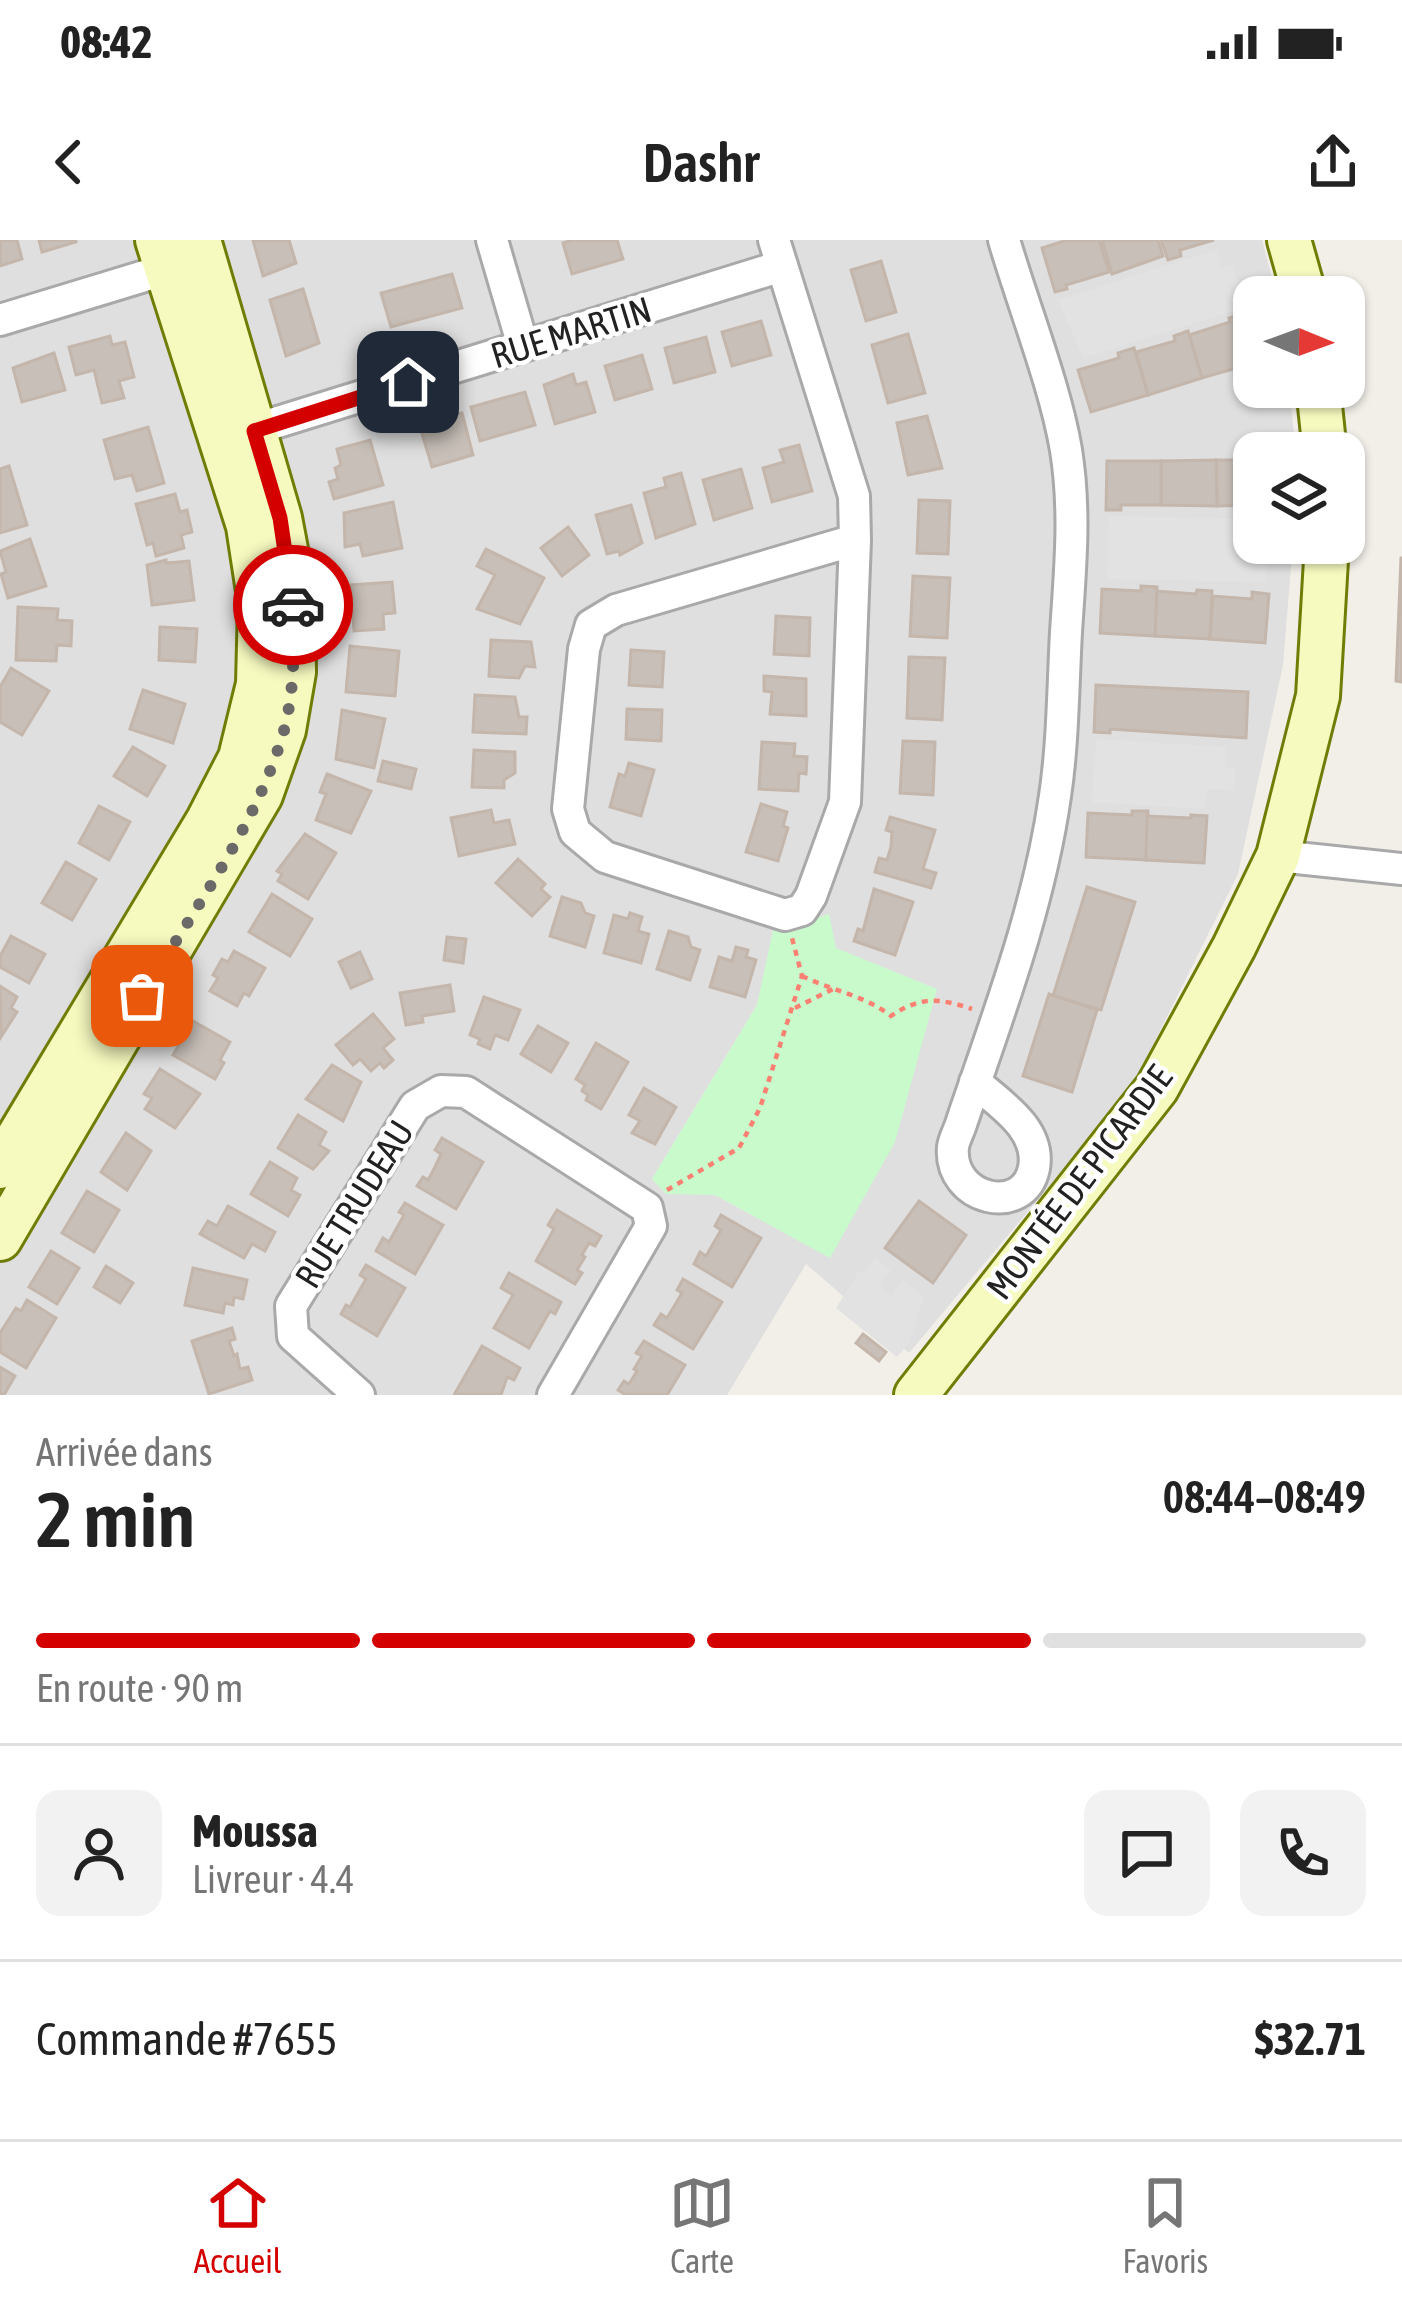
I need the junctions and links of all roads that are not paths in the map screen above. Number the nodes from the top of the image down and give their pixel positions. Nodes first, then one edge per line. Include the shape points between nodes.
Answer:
1 (492, 240) edge
2 (1004, 240) edge
3 (1289, 240) edge
4 (182, 252) edge
5 (778, 253) edge
6 (1299, 276) edge
7 (0, 320) edge
8 (523, 346) junction
9 (237, 435) junction
10 (855, 540) junction
11 (1326, 564) edge
12 (1278, 856) junction
13 (1402, 869) edge
14 (975, 1082) dead end
15 (0, 1166) edge
16 (0, 1238) edge
17 (359, 1395) edge
18 (554, 1395) edge
19 (916, 1395) edge

1 - 8 street
2 - 14 street via 1065,446 1074,516 1055,798 1018,957
3 - 6 street
4 - 7 street
4 - 9 street
5 - 8 street, RUE MARTIN
5 - 10 street via 854,496
8 - 9 street, RUE MARTIN
9 - 15 street via 260,604 258,684 240,758
9 - 16 street via 280,518 293,587 294,672 284,730 261,795
10 - 10 street via 845,802 802,910 785,915 605,857 575,832 568,809 591,625 616,610
11 - 12 street, MONTÉE DE PICARDIE via 1318,696
12 - 13 street
12 - 19 street, MONTÉE DE PICARDIE via 1157,1088
17 - 18 street, RUE TRUDEAU via 292,1336 291,1306 415,1106 441,1091 466,1092 647,1208 650,1226

